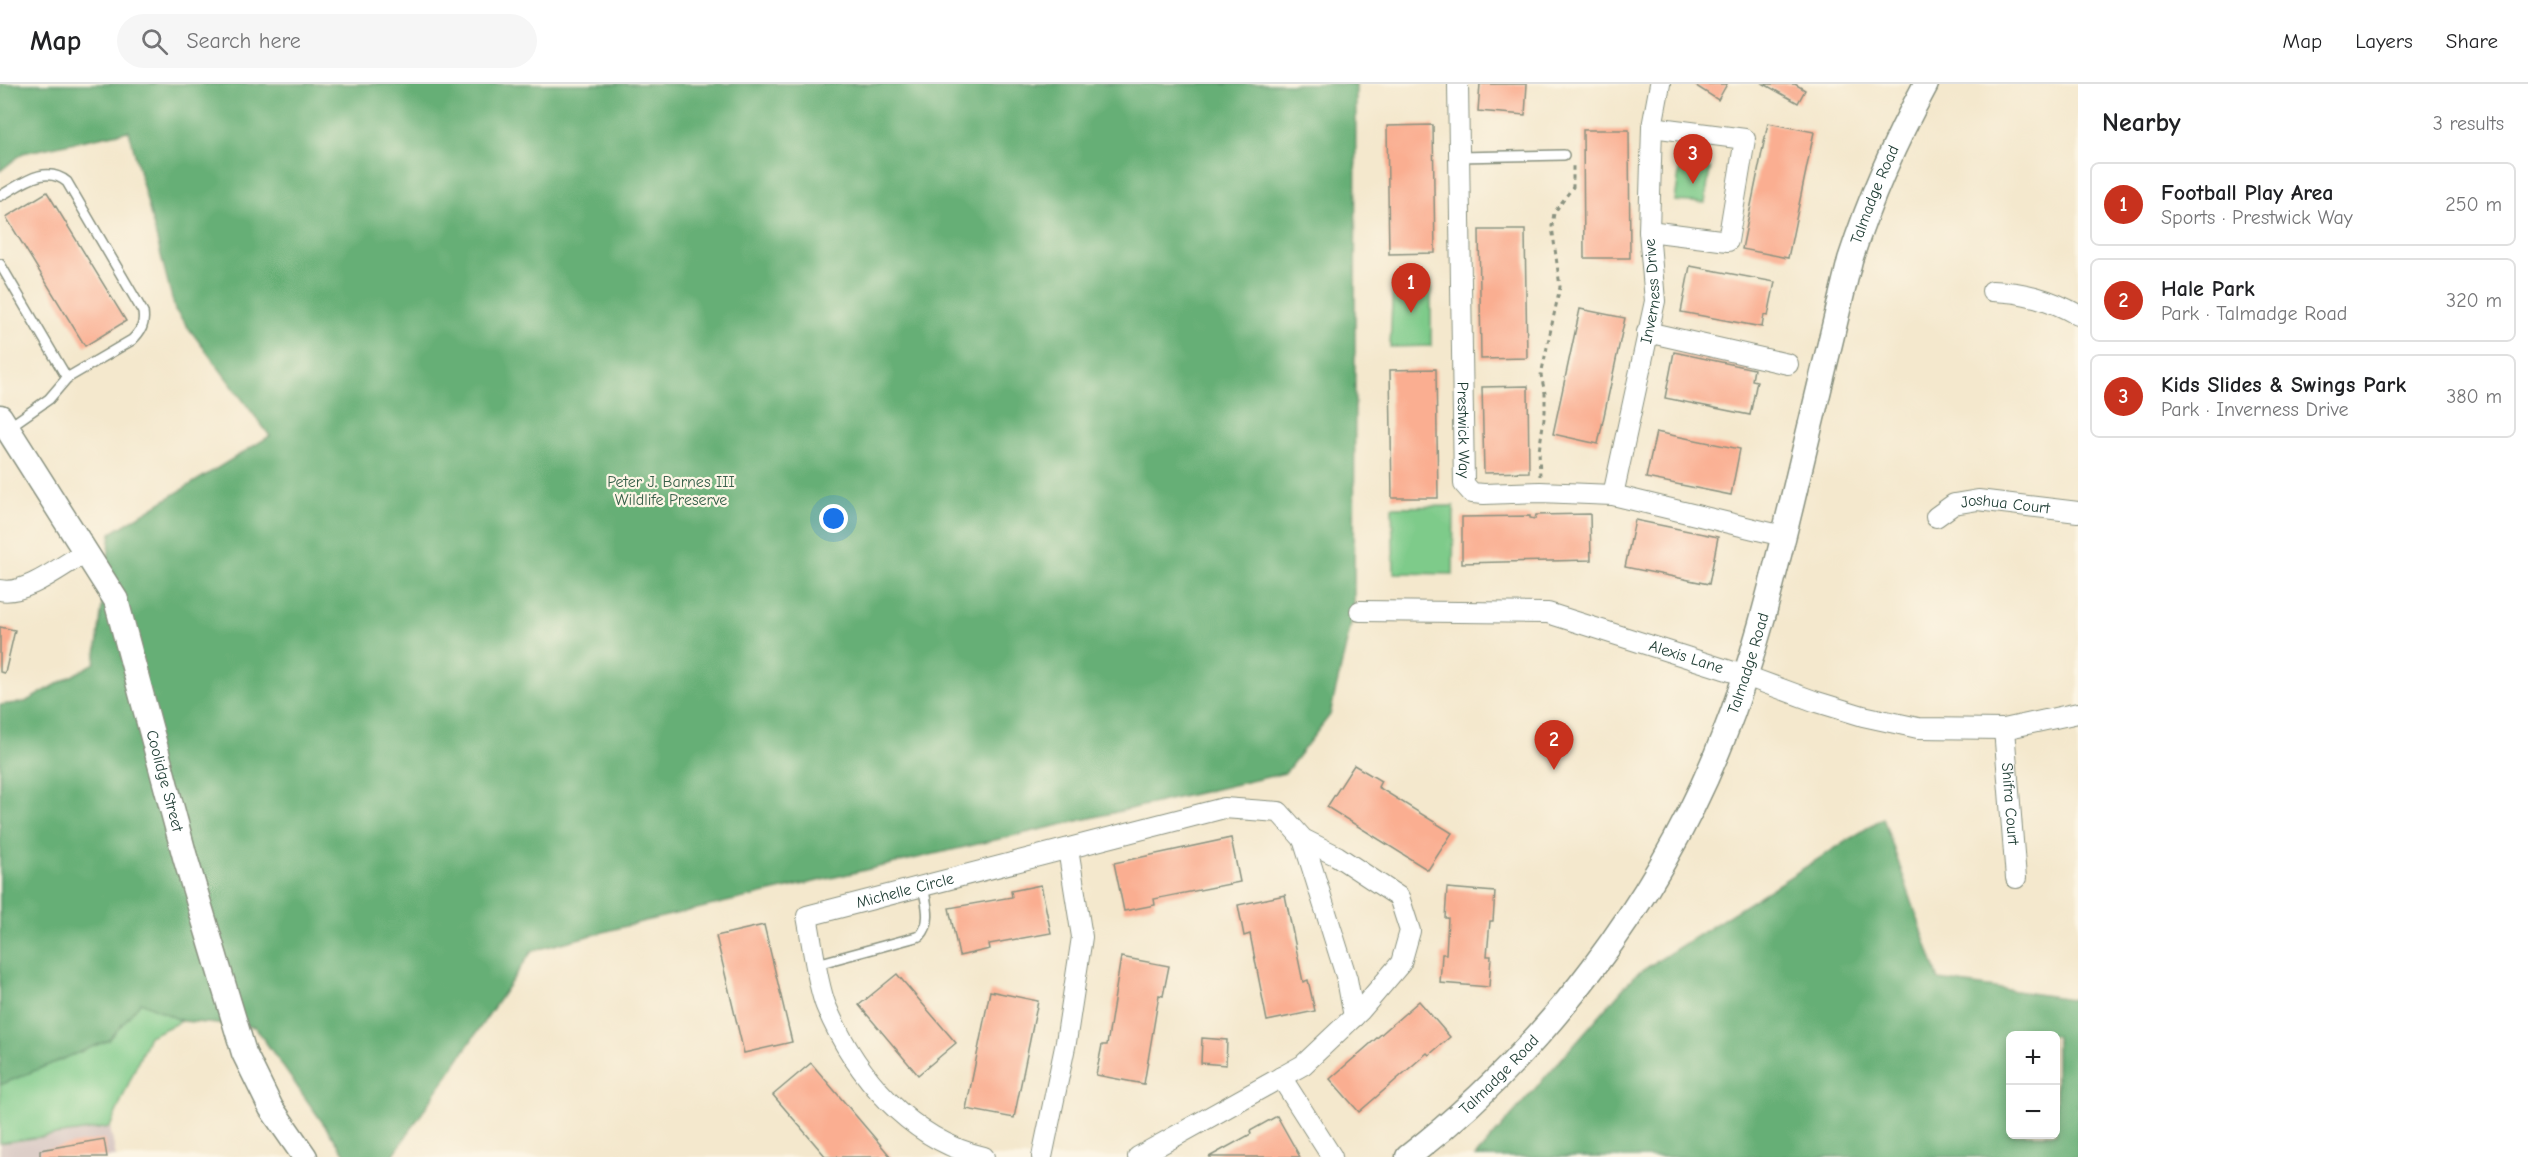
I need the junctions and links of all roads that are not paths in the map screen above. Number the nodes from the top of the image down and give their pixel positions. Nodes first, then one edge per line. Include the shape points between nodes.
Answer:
1 (1458, 84) edge
2 (1660, 84) edge
3 (1926, 84) edge
4 (1652, 127) junction
5 (1564, 155) road end
6 (1458, 157) junction
7 (0, 196) edge
8 (1649, 231) junction
9 (0, 264) edge
10 (1992, 291) dead end
11 (2078, 315) edge
12 (1647, 332) junction
13 (1788, 364) dead end
14 (68, 378) junction
15 (4, 423) edge
16 (1613, 495) junction
17 (2078, 512) edge
18 (1936, 518) dead end
19 (1783, 536) junction
20 (86, 552) junction
21 (0, 590) edge
22 (1359, 611) dead end
23 (1746, 676) junction
24 (2078, 712) edge
25 (2004, 729) junction
26 (1303, 839) junction
27 (1068, 849) junction
28 (2016, 878) dead end
29 (923, 886) junction
30 (817, 964) junction
31 (1354, 1017) junction
32 (1281, 1077) junction
33 (305, 1157) edge
34 (984, 1157) edge
35 (1042, 1157) edge
36 (1138, 1157) edge
37 (1332, 1157) edge
38 (1408, 1157) edge

1 - 6 street, Prestwick Way
2 - 4 street, Inverness Drive
3 - 19 street, Talmadge Road via 1890,153 1850,260
4 - 8 street, Inverness Drive
4 - 8 street via 1745,139 1728,241
5 - 6 lane
6 - 16 street, Prestwick Way via 1464,484 1472,493 1484,494
7 - 14 lane via 35,176 58,175 67,182 143,312 140,332 132,340
8 - 12 street, Inverness Drive via 1655,302
9 - 14 lane
10 - 11 street via 2042,298
12 - 13 street
12 - 16 street, Inverness Drive
14 - 15 lane via 50,399
15 - 20 street, Coolidge Street
16 - 19 street, Prestwick Way
17 - 18 street, Joshua Court via 1978,500 1954,504
19 - 23 street, Talmadge Road
20 - 21 street via 30,585 8,592
20 - 33 street, Coolidge Street via 116,600 185,857 244,1053 271,1108
22 - 23 street, Alexis Lane via 1548,613
23 - 25 street, Alexis Lane via 1863,716 1918,728
23 - 38 street, Talmadge Road via 1723,739 1666,855 1581,984 1532,1042
24 - 25 street, Alexis Lane
25 - 28 street, Shifra Court
26 - 27 street, Michelle Circle via 1279,812 1224,808
26 - 31 street, Michelle Circle via 1347,979
26 - 31 street, Michelle Circle via 1337,856 1399,897 1410,931 1401,963
27 - 29 street, Michelle Circle
27 - 35 street via 1082,937 1066,1042
29 - 30 lane via 928,922 920,936
29 - 30 street, Michelle Circle via 807,916
30 - 34 street, Michelle Circle via 826,1005 860,1070 912,1124 962,1152
31 - 32 street, Michelle Circle via 1303,1065
32 - 36 street, Michelle Circle
32 - 37 street

